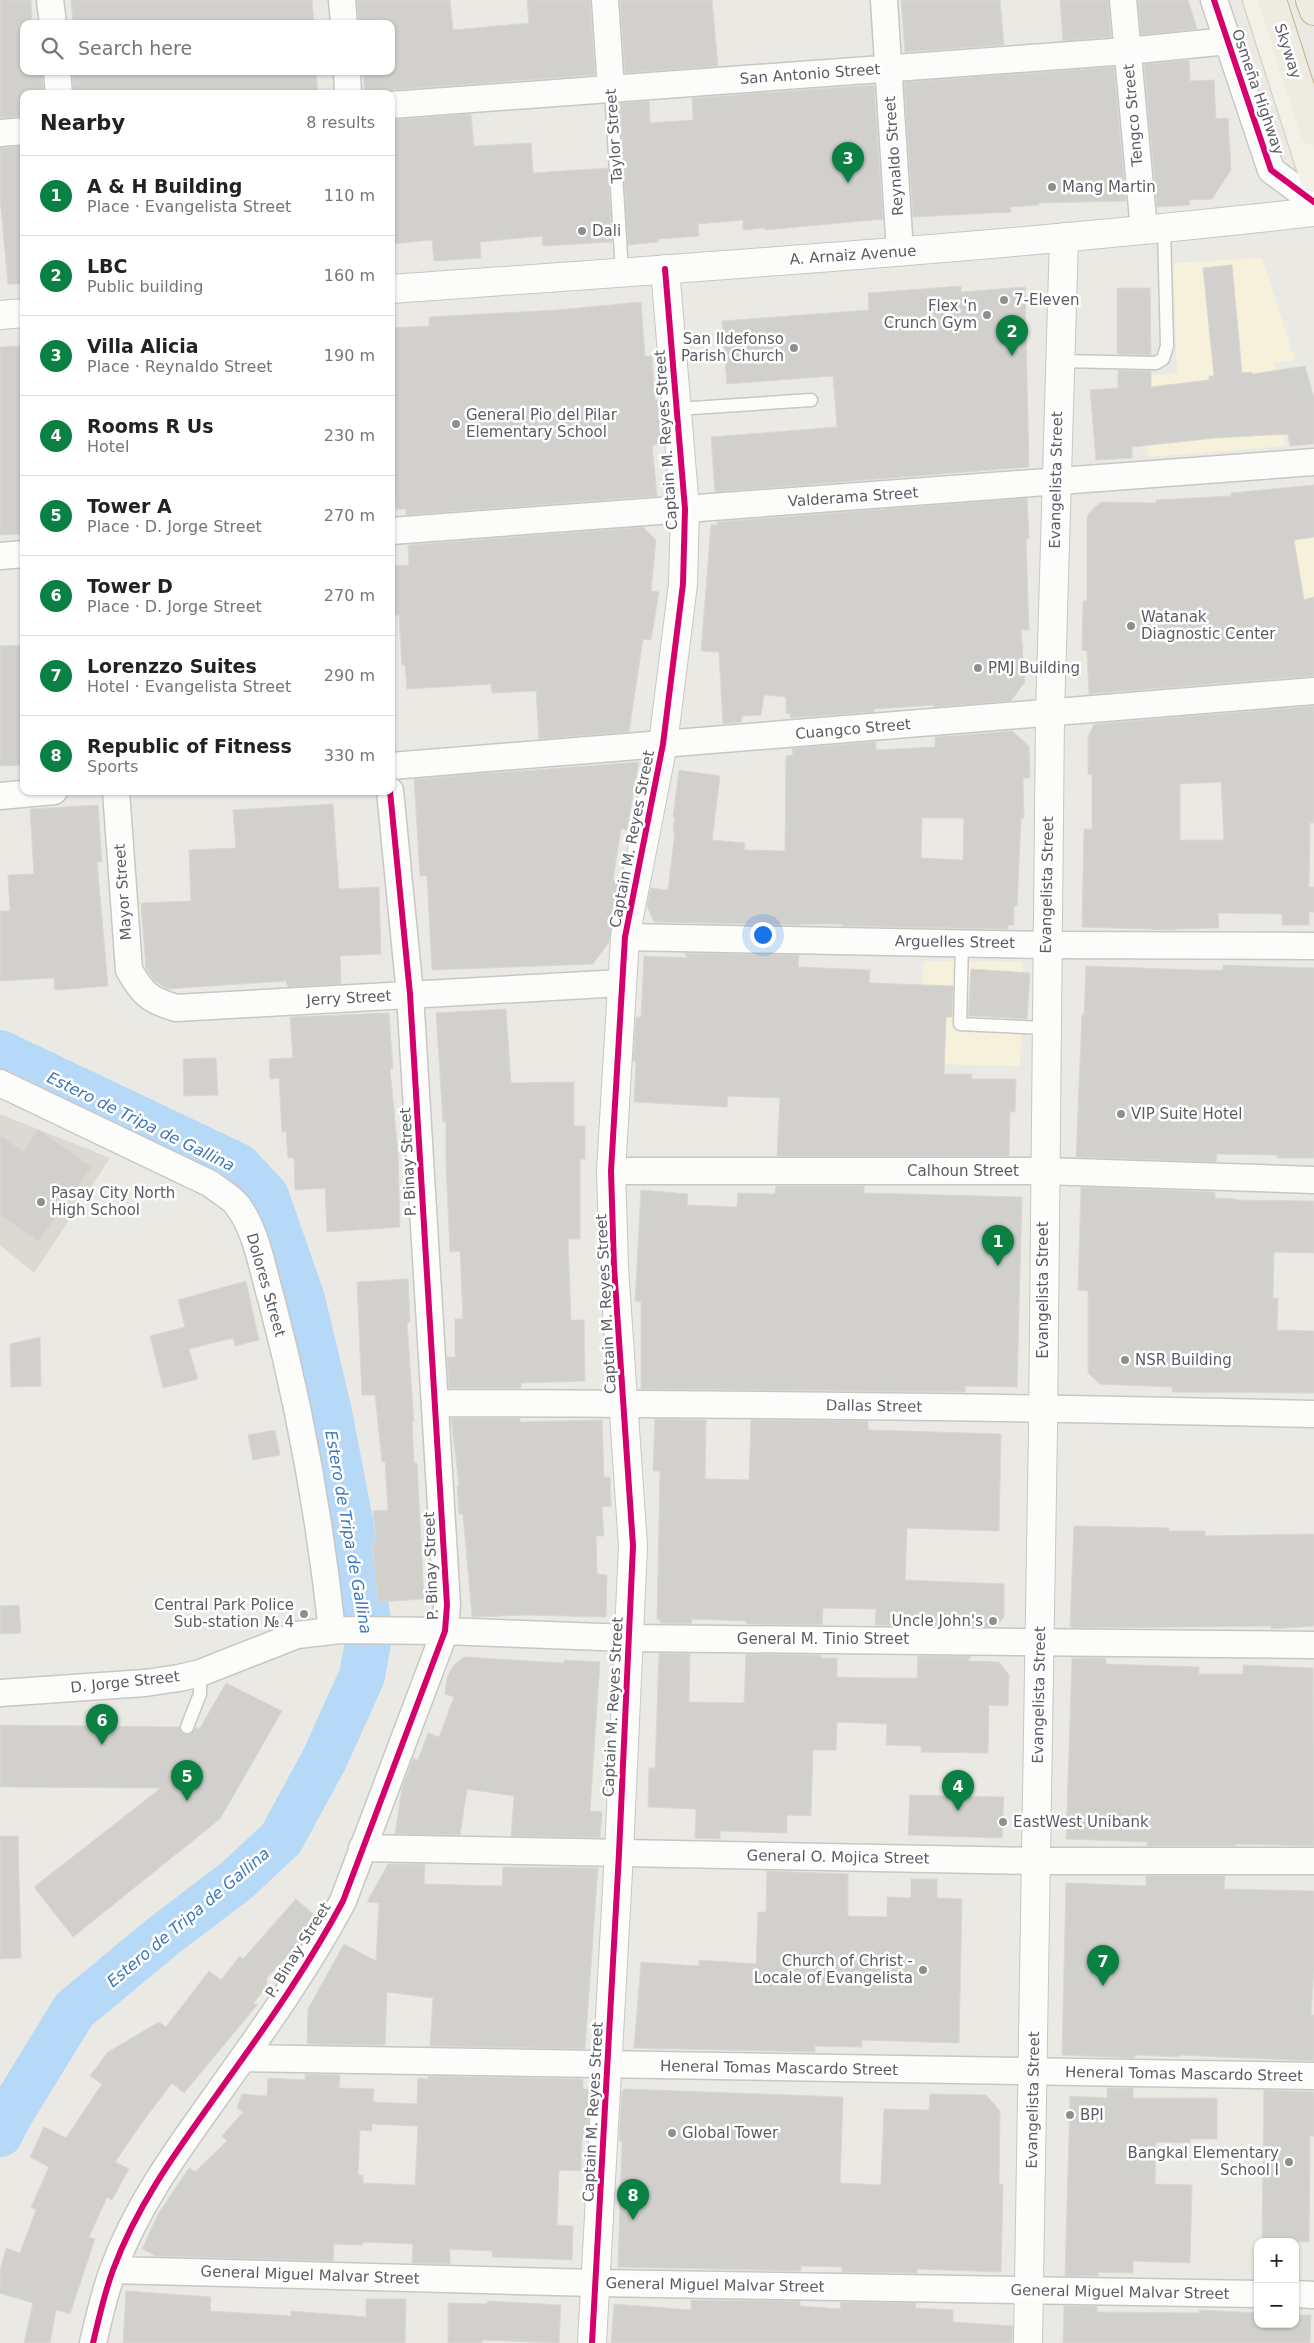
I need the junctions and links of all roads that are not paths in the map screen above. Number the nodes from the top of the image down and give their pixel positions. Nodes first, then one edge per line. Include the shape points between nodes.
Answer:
1 (50, 0) edge
2 (342, 0) edge
3 (605, 0) edge
4 (884, 0) edge
5 (1123, 0) edge
6 (1214, 0) edge
7 (1257, 0) edge
8 (1272, 0) edge
9 (1310, 0) edge
10 (1314, 11) edge
11 (52, 20) edge
12 (344, 20) edge
13 (1228, 41) junction
14 (1127, 51) junction
15 (888, 68) junction
16 (57, 75) edge
17 (347, 75) edge
18 (611, 89) junction
19 (59, 90) edge
20 (348, 90) edge
21 (395, 105) edge
22 (20, 131) edge
23 (1314, 131) edge
24 (0, 133) edge
25 (1314, 178) edge
26 (1314, 202) edge
27 (1314, 212) edge
28 (1154, 229) junction
29 (1064, 237) junction
30 (900, 252) junction
31 (665, 269) junction
32 (622, 272) junction
33 (395, 289) edge
34 (20, 313) edge
35 (0, 315) edge
36 (1059, 361) junction
37 (810, 400) dead end
38 (678, 409) junction
39 (1314, 462) edge
40 (1056, 483) junction
41 (685, 509) junction
42 (395, 531) edge
43 (20, 554) edge
44 (0, 556) edge
45 (1314, 691) edge
46 (1050, 714) junction
47 (663, 744) junction
48 (395, 766) edge
49 (20, 794) edge
50 (116, 795) edge
51 (390, 795) edge
52 (0, 796) edge
53 (626, 937) junction
54 (962, 942) junction
55 (1046, 944) junction
56 (1314, 946) edge
57 (622, 984) junction
58 (140, 990) joint
59 (410, 994) junction
60 (1045, 1028) junction
61 (0, 1083) edge
62 (611, 1171) junction
63 (1044, 1171) junction
64 (1314, 1180) edge
65 (435, 1403) junction
66 (624, 1403) junction
67 (1043, 1408) junction
68 (1314, 1414) edge
69 (336, 1631) junction
70 (444, 1631) junction
71 (629, 1638) junction
72 (1040, 1641) junction
73 (1314, 1645) edge
74 (200, 1673) junction
75 (0, 1693) edge
76 (187, 1728) dead end
77 (362, 1848) junction
78 (619, 1853) junction
79 (1036, 1861) junction
80 (1314, 1861) edge
81 (243, 2058) junction
82 (608, 2065) junction
83 (1033, 2072) junction
84 (1314, 2076) edge
85 (113, 2270) junction
86 (596, 2283) junction
87 (1029, 2291) junction
88 (1254, 2294) edge
89 (1299, 2294) edge
90 (1314, 2294) edge
91 (93, 2343) edge
92 (592, 2343) edge
93 (1028, 2343) edge

1 - 11 street
2 - 12 street
3 - 18 street, Taylor Street
4 - 15 street, Reynaldo Street
5 - 14 street, Tengco Street
6 - 13 street, Osmeña Highway
7 - 25 main road, Osmeña Highway
8 - 23 highway, Skyway
9 - 10 highway
13 - 14 street, San Antonio Street
13 - 26 street, Osmeña Highway via 1271,170
14 - 15 street, San Antonio Street
14 - 28 street, Tengco Street
15 - 18 street, San Antonio Street
15 - 30 street, Reynaldo Street
16 - 19 street
17 - 20 street
18 - 21 street, San Antonio Street
18 - 32 lane, Taylor Street
22 - 24 street
27 - 28 main road, A. Arnaiz Avenue
28 - 29 main road, A. Arnaiz Avenue
28 - 36 lane via 1167,346 1162,359 1156,362
29 - 30 main road, A. Arnaiz Avenue
29 - 36 main road, Evangelista Street
30 - 31 main road, A. Arnaiz Avenue
31 - 32 main road, A. Arnaiz Avenue
31 - 38 main road, Captain M. Reyes Street
32 - 33 main road, A. Arnaiz Avenue
34 - 35 main road
36 - 40 main road, Evangelista Street
37 - 38 lane
38 - 41 main road, Captain M. Reyes Street
39 - 40 street, Valderama Street
40 - 41 street, Valderama Street
40 - 46 main road, Evangelista Street
41 - 42 street, Valderama Street
41 - 47 main road, Captain M. Reyes Street via 683,584
43 - 44 street
45 - 46 street, Cuangco Street
46 - 47 street, Cuangco Street
46 - 55 main road, Evangelista Street
47 - 48 street, Cuangco Street
47 - 53 main road, Captain M. Reyes Street
49 - 52 street
50 - 58 street, Mayor Street via 129,970
51 - 59 street, P. Binay Street
53 - 54 street, Arguelles Street
53 - 57 main road, Captain M. Reyes Street
54 - 55 street, Arguelles Street
54 - 60 lane via 960,1024
55 - 56 street, Arguelles Street
55 - 60 main road, Evangelista Street
57 - 59 street, Jerry Street
57 - 62 main road, Captain M. Reyes Street
58 - 59 street, Jerry Street via 158,1003 176,1008
59 - 65 street, P. Binay Street
60 - 63 main road, Evangelista Street
61 - 69 street, Dolores Street via 211,1184 237,1205 253,1234 288,1365
62 - 63 street, Calhoun Street
62 - 66 main road, Captain M. Reyes Street
63 - 64 street, Calhoun Street
63 - 67 main road, Evangelista Street
65 - 66 street, Dallas Street
65 - 70 street, P. Binay Street via 448,1605
66 - 67 street, Dallas Street
66 - 71 main road, Captain M. Reyes Street via 632,1523
67 - 68 street, Dallas Street
67 - 72 main road, Evangelista Street
69 - 70 street, General M. Tinio Street
69 - 74 street, D. Jorge Street via 297,1635
70 - 71 street, General M. Tinio Street
70 - 77 street, P. Binay Street
71 - 72 street, General M. Tinio Street
71 - 78 main road, Captain M. Reyes Street
72 - 73 street, General M. Tinio Street
72 - 79 main road, Evangelista Street
74 - 75 street, D. Jorge Street via 145,1683
74 - 76 lane via 200,1694
77 - 78 street, General O. Mojica Street
77 - 81 street, P. Binay Street via 343,1901 320,1943
78 - 79 street, General O. Mojica Street
78 - 82 main road, Captain M. Reyes Street
79 - 80 street, General O. Mojica Street
79 - 83 main road, Evangelista Street
81 - 82 street, Heneral Tomas Mascardo Street
81 - 85 street, P. Binay Street via 159,2179 137,2216
82 - 83 street, Heneral Tomas Mascardo Street
82 - 86 main road, Captain M. Reyes Street
83 - 84 street, Heneral Tomas Mascardo Street
83 - 87 main road, Evangelista Street
85 - 86 street, General Miguel Malvar Street
85 - 91 street, P. Binay Street
86 - 87 street, General Miguel Malvar Street
86 - 92 main road, Captain M. Reyes Street
87 - 88 street, General Miguel Malvar Street
87 - 93 main road, Evangelista Street
89 - 90 street

